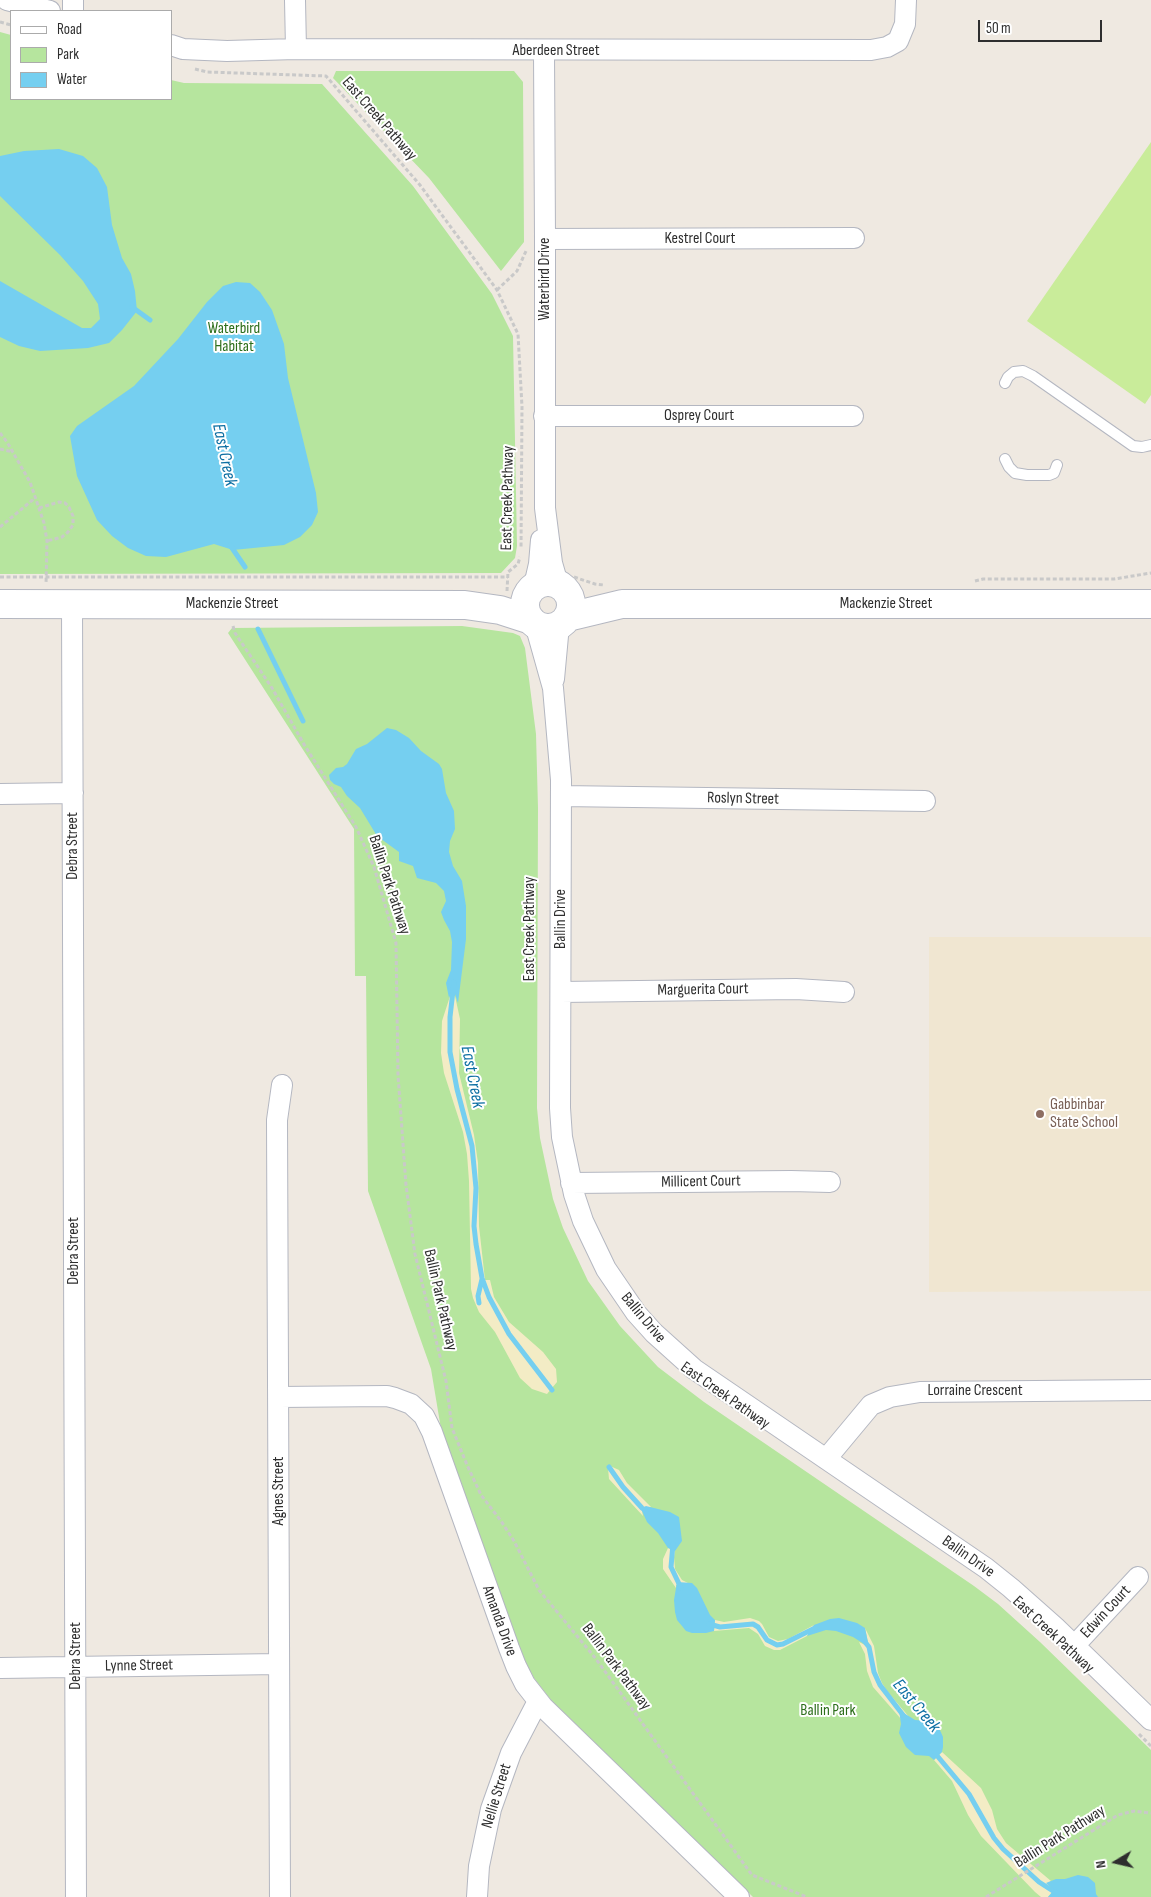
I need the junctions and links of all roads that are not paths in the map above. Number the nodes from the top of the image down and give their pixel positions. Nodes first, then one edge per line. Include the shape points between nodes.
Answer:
1 (7, 0) edge
2 (295, 0) edge
3 (906, 0) edge
4 (46, 10) edge
5 (172, 45) edge
6 (296, 50) junction
7 (544, 51) junction
8 (854, 238) dead end
9 (537, 243) junction
10 (1005, 383) dead end
11 (544, 416) junction
12 (853, 416) dead end
13 (1151, 445) edge
14 (1005, 459) dead end
15 (1057, 466) dead end
16 (539, 602) junction
17 (0, 604) edge
18 (72, 604) junction
19 (1151, 604) edge
20 (73, 793) junction
21 (0, 794) edge
22 (561, 796) junction
23 (926, 801) dead end
24 (561, 992) junction
25 (844, 992) dead end
26 (282, 1085) dead end
27 (830, 1182) dead end
28 (571, 1183) junction
29 (1151, 1390) edge
30 (279, 1397) junction
31 (826, 1460) junction
32 (1138, 1578) dead end
33 (1074, 1646) junction
34 (279, 1664) junction
35 (76, 1667) junction
36 (0, 1668) edge
37 (538, 1701) junction
38 (1144, 1727) edge
39 (76, 1897) edge
40 (280, 1897) edge
41 (477, 1897) edge
42 (739, 1897) edge

1 - 4 street
2 - 6 street
3 - 7 street, Aberdeen Street via 905,24 898,41 888,47 871,50
5 - 6 street, Aberdeen Street via 183,49 227,51
6 - 7 street, Aberdeen Street
7 - 9 street, Waterbird Drive
8 - 9 street, Kestrel Court
9 - 11 street, Waterbird Drive
10 - 13 lane via 1014,372 1023,371 1133,446
11 - 12 street, Osprey Court
11 - 16 street, Waterbird Drive via 545,508
14 - 15 lane via 1016,473 1027,475 1049,475
16 - 18 main road, Mackenzie Street via 500,610 465,605
16 - 19 main road, Mackenzie Street
16 - 22 street, Ballin Drive via 553,688
17 - 18 main road, Mackenzie Street
18 - 20 street, Debra Street
20 - 21 street
20 - 35 street, Debra Street
22 - 23 street, Roslyn Street
22 - 24 street, Ballin Drive
24 - 25 street, Marguerita Court via 796,989
24 - 28 street, Ballin Drive via 560,1108
26 - 30 street, Agnes Street via 277,1120
27 - 28 street, Millicent Court
28 - 31 street, Ballin Drive via 583,1221 606,1269 654,1333 694,1368
29 - 31 street, Lorraine Crescent via 920,1392 890,1397 871,1405
30 - 34 street, Agnes Street
30 - 37 street, Amanda Drive via 387,1396 411,1404 424,1416 516,1666
31 - 33 street, Ballin Drive via 986,1568 1034,1607
32 - 33 street, Edwin Court
33 - 38 street, Ballin Drive
34 - 35 street, Lynne Street
34 - 40 street, Agnes Street
35 - 36 street, Lynne Street
35 - 39 street, Debra Street
37 - 41 street, Nellie Street via 511,1754 491,1809 479,1866
37 - 42 street, Amanda Drive

